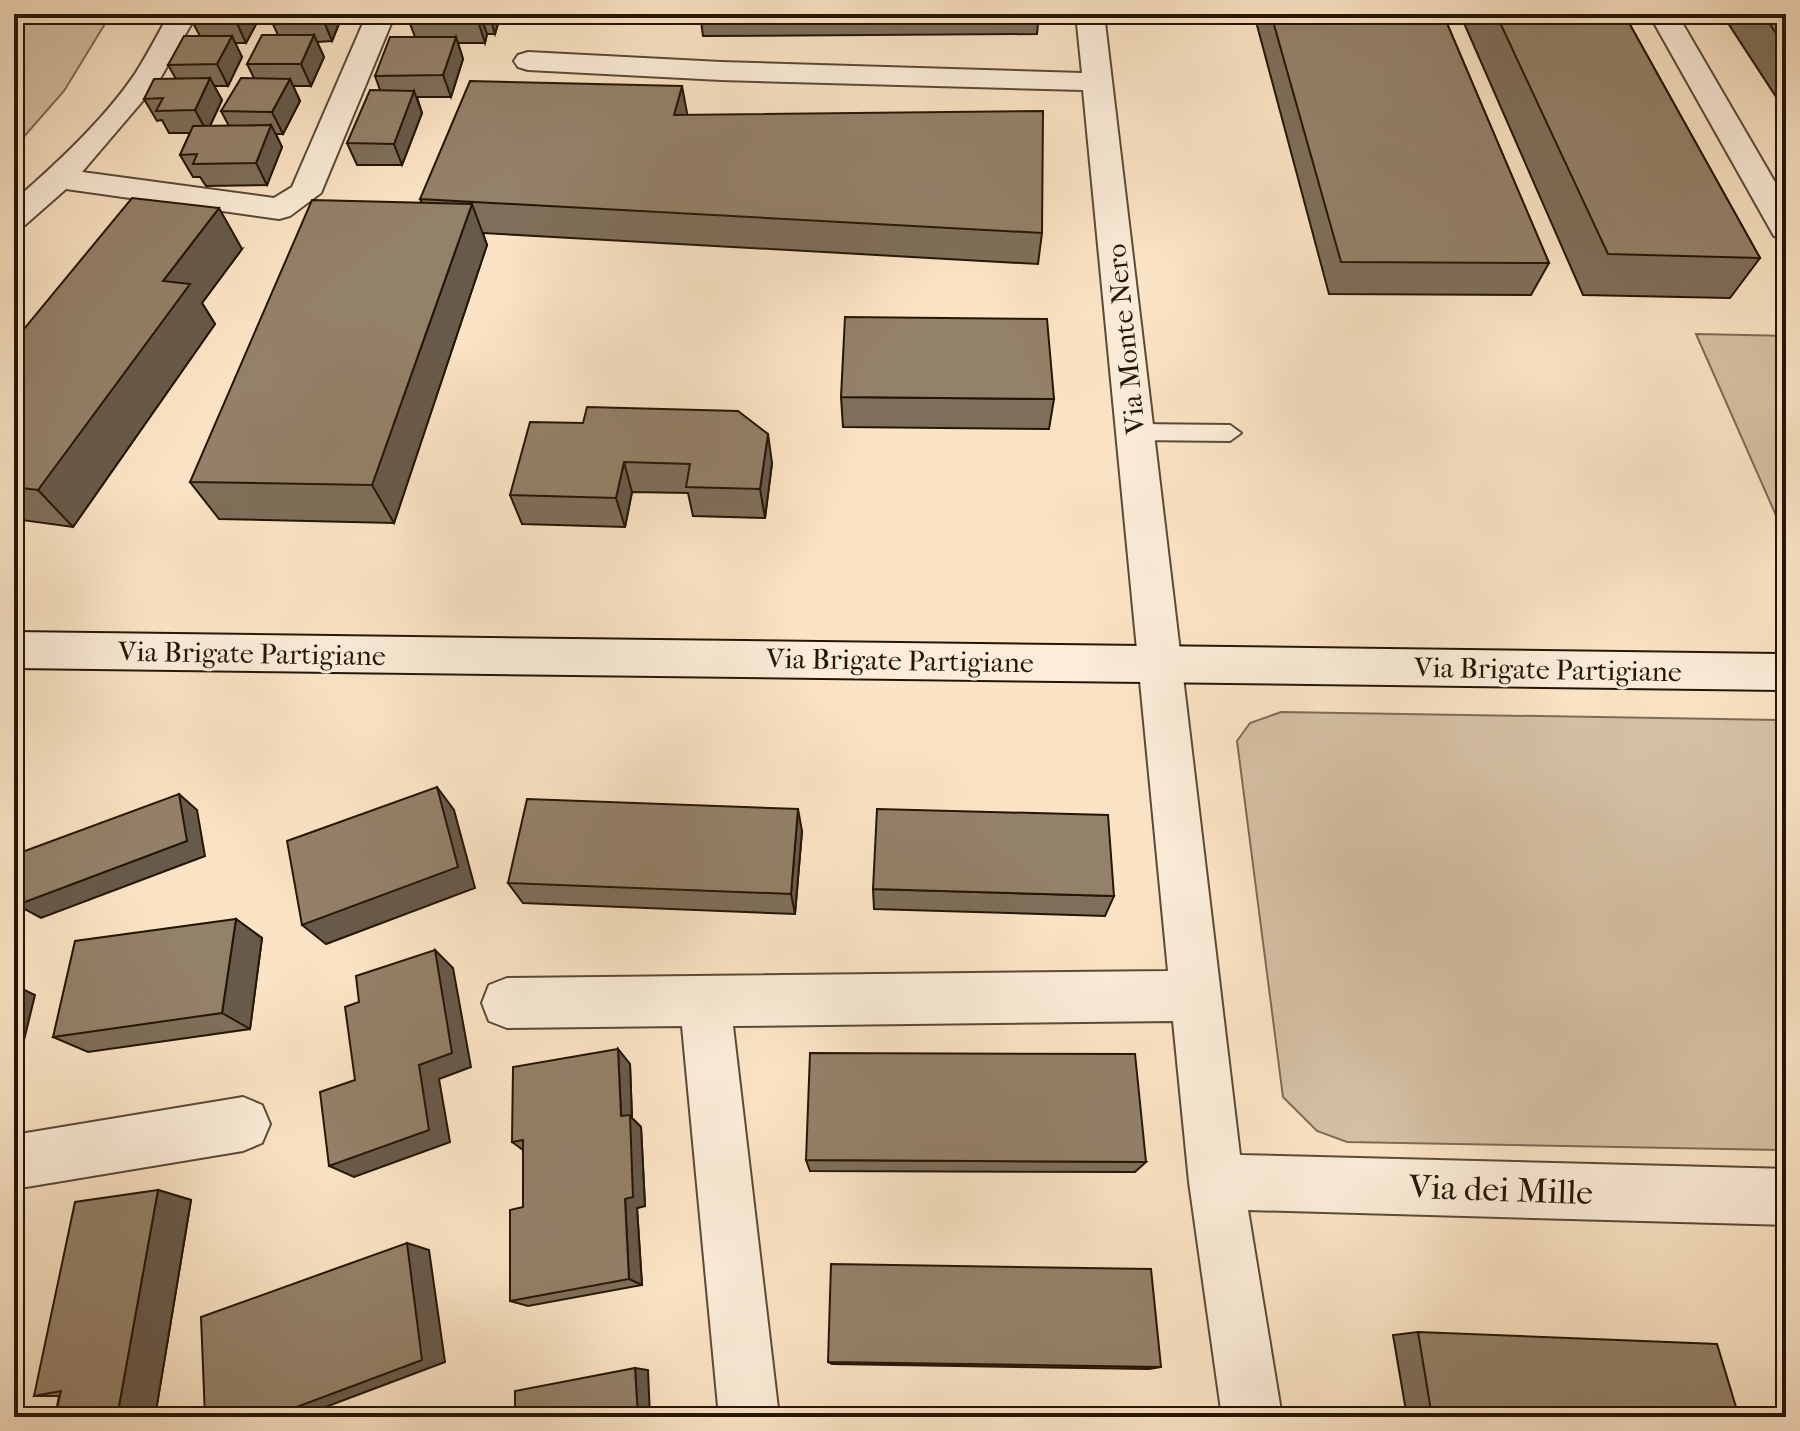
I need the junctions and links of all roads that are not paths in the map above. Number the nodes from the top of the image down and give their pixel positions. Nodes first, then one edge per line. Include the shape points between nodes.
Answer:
1 (183, 14) edge
2 (381, 14) edge
3 (1090, 14) edge
4 (1663, 14) edge
5 (528, 61) dead end
6 (1097, 82) junction
7 (59, 178) junction
8 (14, 218) edge
9 (1786, 229) edge
10 (1136, 432) junction
11 (1230, 433) dead end
12 (14, 650) edge
13 (1160, 663) junction
14 (1786, 672) edge
15 (1196, 996) junction
16 (705, 1001) junction
17 (507, 1003) dead end
18 (243, 1124) dead end
19 (14, 1162) edge
20 (1216, 1182) junction
21 (1786, 1197) edge
22 (749, 1417) edge
23 (1252, 1417) edge

1 - 7 street via 147,78
2 - 7 street via 305,193 279,209
3 - 6 street, Via Monte Nero
4 - 9 street
5 - 6 street
6 - 10 street, Via Monte Nero
7 - 8 street
10 - 11 lane
10 - 13 street, Via Monte Nero
12 - 13 street, Via Brigate Partigiane
13 - 14 street, Via Brigate Partigiane
13 - 15 street
15 - 16 street
15 - 20 street
16 - 17 street
16 - 22 street
18 - 19 street
20 - 21 street, Via dei Mille
20 - 23 street

